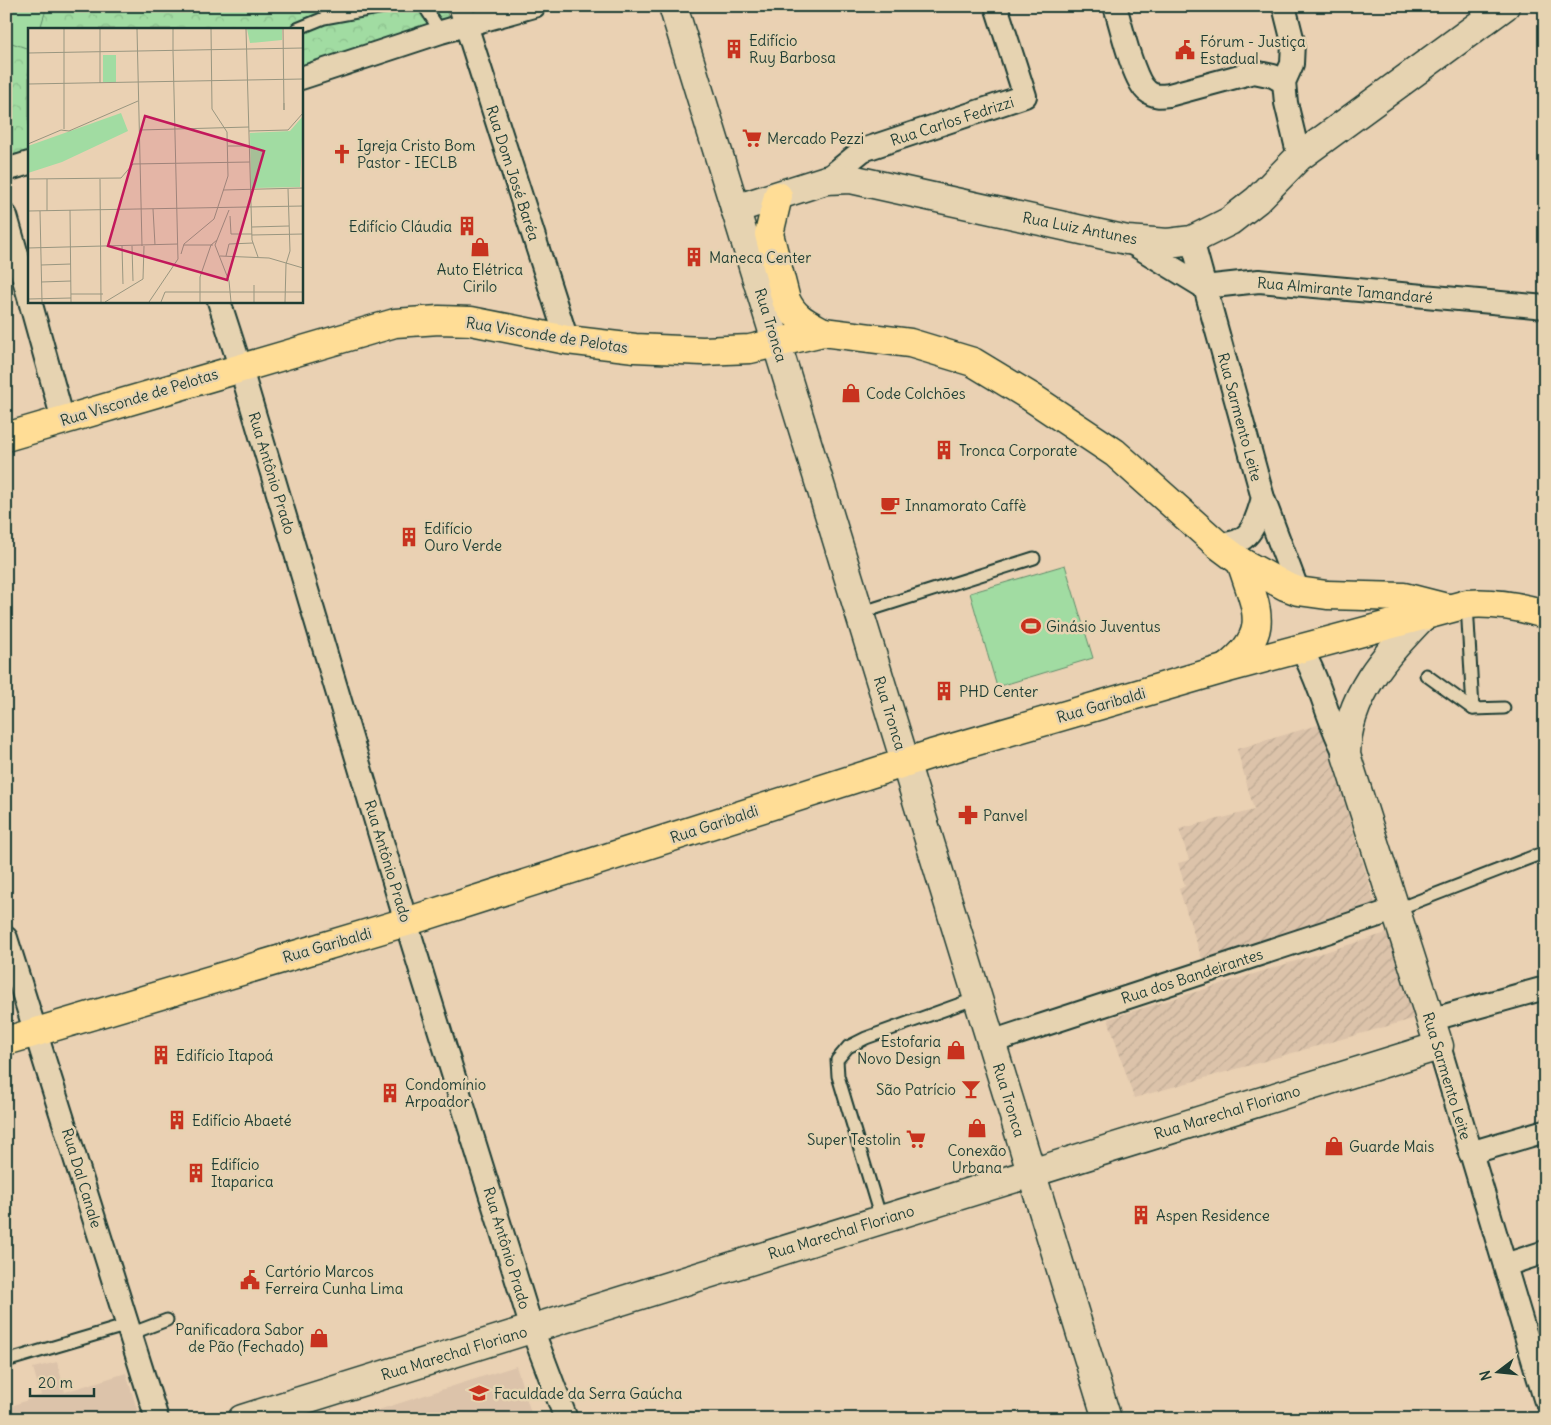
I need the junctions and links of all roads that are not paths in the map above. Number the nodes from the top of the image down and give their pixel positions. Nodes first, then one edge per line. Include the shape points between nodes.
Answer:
1 (389, 6) edge
2 (424, 6) edge
3 (534, 6) edge
4 (673, 6) edge
5 (996, 6) edge
6 (1115, 6) edge
7 (1284, 6) edge
8 (1505, 6) edge
9 (463, 16) edge
10 (299, 28) edge
11 (441, 32) junction
12 (302, 78) edge
13 (1284, 82) junction
14 (1299, 157) junction
15 (28, 163) edge
16 (6, 170) edge
17 (826, 180) junction
18 (778, 196) junction
19 (735, 209) junction
20 (6, 216) edge
21 (1127, 240) junction
22 (1192, 240) junction
23 (1204, 287) junction
24 (28, 293) edge
25 (30, 302) edge
26 (219, 302) edge
27 (1545, 307) edge
28 (823, 332) junction
29 (567, 340) junction
30 (777, 344) junction
31 (240, 366) junction
32 (63, 420) junction
33 (6, 437) edge
34 (1263, 498) junction
35 (1217, 544) junction
36 (1034, 558) dead end
37 (1241, 562) junction
38 (1298, 591) junction
39 (1446, 609) junction
40 (860, 613) junction
41 (1545, 614) edge
42 (1301, 648) junction
43 (1224, 669) junction
44 (1426, 675) dead end
45 (1473, 708) junction
46 (1504, 708) dead end
47 (1346, 755) junction
48 (905, 762) junction
49 (1545, 852) edge
50 (1394, 910) junction
51 (406, 922) junction
52 (6, 938) edge
53 (1545, 988) edge
54 (977, 998) junction
55 (1430, 1020) junction
56 (36, 1030) junction
57 (6, 1041) edge
58 (991, 1042) junction
59 (1439, 1046) junction
60 (1545, 1131) edge
61 (1470, 1153) junction
62 (1031, 1172) junction
63 (881, 1219) junction
64 (1545, 1252) edge
65 (1504, 1265) junction
66 (167, 1320) dead end
67 (532, 1329) junction
68 (129, 1330) junction
69 (6, 1361) edge
70 (1545, 1399) edge
71 (157, 1419) edge
72 (242, 1419) edge
73 (566, 1419) edge
74 (1107, 1419) edge

1 - 10 lane via 324,18
2 - 11 lane
3 - 9 street
4 - 19 street, Rua Tronca
5 - 17 street, Rua Carlos Fedrizzi via 1025,96 863,150
6 - 13 street via 1138,81 1156,96 1254,72
7 - 13 street via 1293,42 1292,64
8 - 14 street, Rua Luiz Antunes
9 - 11 street
9 - 29 street, Rua Dom José Baréa
11 - 12 street
13 - 14 street
14 - 22 street, Rua Luiz Antunes via 1257,200 1230,221
15 - 16 street
17 - 18 street, Rua Luiz Antunes
17 - 21 street, Rua Luiz Antunes via 864,181
18 - 19 street, Rua Luiz Antunes
18 - 28 main road via 770,234 786,300 801,321
19 - 30 street, Rua Tronca
20 - 24 street
21 - 22 street, Rua Luiz Antunes via 1168,243
21 - 23 street
22 - 23 street, Rua Sarmento Leite
23 - 27 street, Rua Almirante Tamandaré via 1259,281
23 - 34 street, Rua Sarmento Leite
25 - 32 street
26 - 31 street, Rua Antônio Prado
28 - 30 main road, Rua Visconde de Pelotas
28 - 35 main road, Rua Visconde de Pelotas via 910,343 973,362 1114,453
29 - 30 main road, Rua Visconde de Pelotas via 702,351
29 - 31 main road, Rua Visconde de Pelotas via 471,321 395,323
30 - 40 street, Rua Tronca
31 - 32 main road, Rua Visconde de Pelotas
31 - 51 street, Rua Antônio Prado
32 - 33 main road, Rua Visconde de Pelotas
34 - 35 street via 1254,528 1231,544
34 - 38 street, Rua Sarmento Leite
35 - 37 main road, Rua Visconde de Pelotas
36 - 40 lane
37 - 38 main road, Rua Visconde de Pelotas
37 - 43 main road via 1254,603 1256,631 1244,654
38 - 39 main road, Rua Visconde de Pelotas via 1404,597
39 - 41 main road via 1493,602
39 - 42 main road, Rua Garibaldi
39 - 45 lane
39 - 47 street, Rua Sarmento Leite via 1379,664 1365,686 1346,734
40 - 48 street, Rua Tronca
42 - 43 main road, Rua Garibaldi
42 - 47 street, Rua Sarmento Leite via 1313,671 1333,731
43 - 48 main road, Rua Garibaldi
44 - 45 lane
45 - 46 lane
47 - 50 street, Rua Sarmento Leite
48 - 51 main road, Rua Garibaldi
48 - 54 street, Rua Tronca
49 - 50 lane
50 - 55 street, Rua Sarmento Leite
50 - 58 street, Rua dos Bandeirantes
51 - 56 main road, Rua Garibaldi
51 - 67 street, Rua Antônio Prado
52 - 56 street, Rua Dal Canale
53 - 55 street
54 - 58 street, Rua Tronca
54 - 63 lane via 866,1038 848,1047 836,1060
55 - 59 street, Rua Sarmento Leite
56 - 57 main road, Rua Garibaldi
56 - 68 street, Rua Dal Canale
58 - 62 street, Rua Tronca
59 - 61 street, Rua Sarmento Leite
59 - 62 street, Rua Marechal Floriano
60 - 61 street
61 - 65 street, Rua Sarmento Leite
62 - 63 street, Rua Marechal Floriano
62 - 74 street, Rua Tronca
63 - 67 street, Rua Marechal Floriano
64 - 65 street
65 - 70 street, Rua Sarmento Leite
66 - 68 lane
67 - 72 street, Rua Marechal Floriano
67 - 73 street, Rua Antônio Prado
68 - 69 lane
68 - 71 street, Rua Dal Canale

